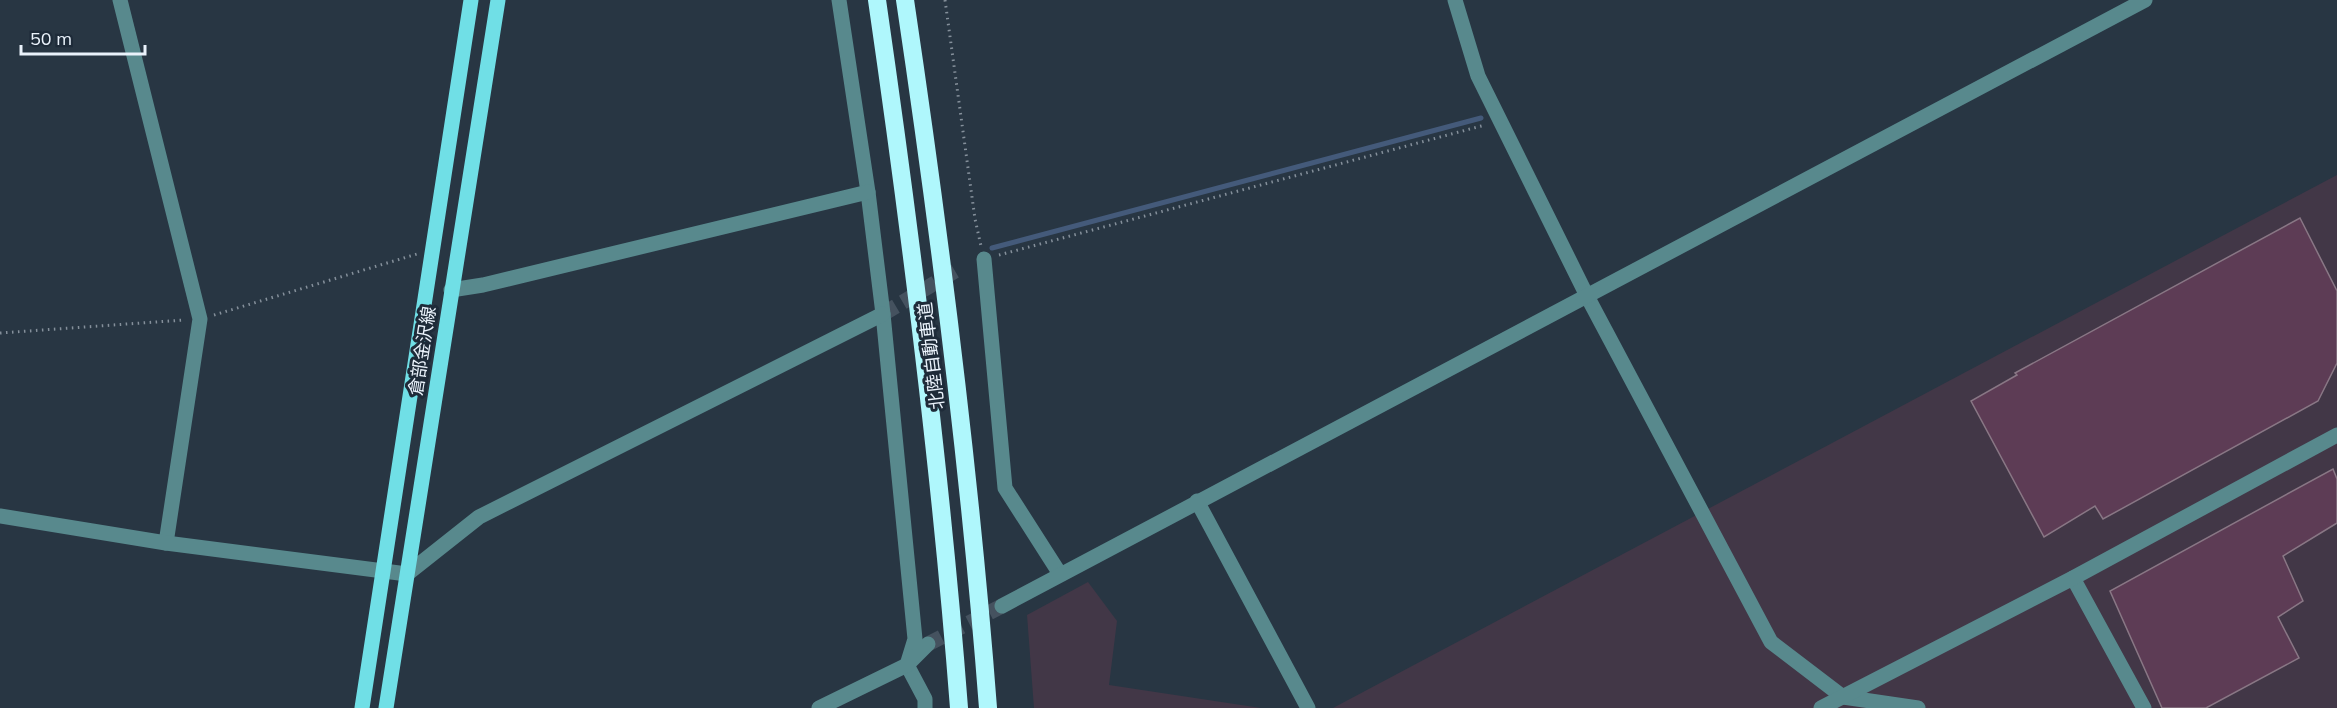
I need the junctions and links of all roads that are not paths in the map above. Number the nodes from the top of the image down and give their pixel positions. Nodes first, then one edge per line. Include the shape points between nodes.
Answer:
1 (120, 0) edge
2 (471, 0) edge
3 (498, 0) edge
4 (839, 0) edge
5 (877, 0) edge
6 (905, 0) edge
7 (1455, 0) edge
8 (2145, 0) edge
9 (868, 192) junction
10 (984, 259) road end
11 (450, 290) junction
12 (1587, 296) junction
13 (883, 314) junction
14 (2337, 435) edge
15 (1197, 501) junction
16 (0, 516) edge
17 (166, 543) junction
18 (383, 570) junction
19 (407, 574) junction
20 (1060, 574) junction
21 (2073, 578) junction
22 (1002, 606) tunnel mouth
23 (928, 644) tunnel mouth
24 (907, 665) junction
25 (1843, 697) junction
26 (362, 708) edge
27 (386, 708) edge
28 (819, 708) edge
29 (925, 708) edge
30 (959, 708) edge
31 (988, 708) edge
32 (1308, 708) edge
33 (1821, 708) edge
34 (1918, 708) edge
35 (2144, 708) edge

1 - 17 street via 200,319
2 - 18 main road, 倉部金沢線
3 - 11 main road, 倉部金沢線
4 - 9 street
5 - 30 highway, 北陸自動車道 via 932,422
6 - 31 highway, 北陸自動車道 via 959,409
7 - 12 street via 1478,76
8 - 12 street
9 - 11 street
9 - 13 street
10 - 20 street via 1005,488
11 - 19 main road, 倉部金沢線
12 - 15 street
12 - 25 street via 1771,642
13 - 19 street via 479,517
13 - 24 street via 915,639
14 - 21 street
15 - 20 street
15 - 32 street
16 - 17 street
17 - 18 street
18 - 19 street
18 - 26 main road, 倉部金沢線
19 - 27 main road, 倉部金沢線
20 - 22 street
21 - 25 street
21 - 35 street
23 - 24 street
24 - 28 street
24 - 29 street via 925,699
25 - 33 street
25 - 34 street

